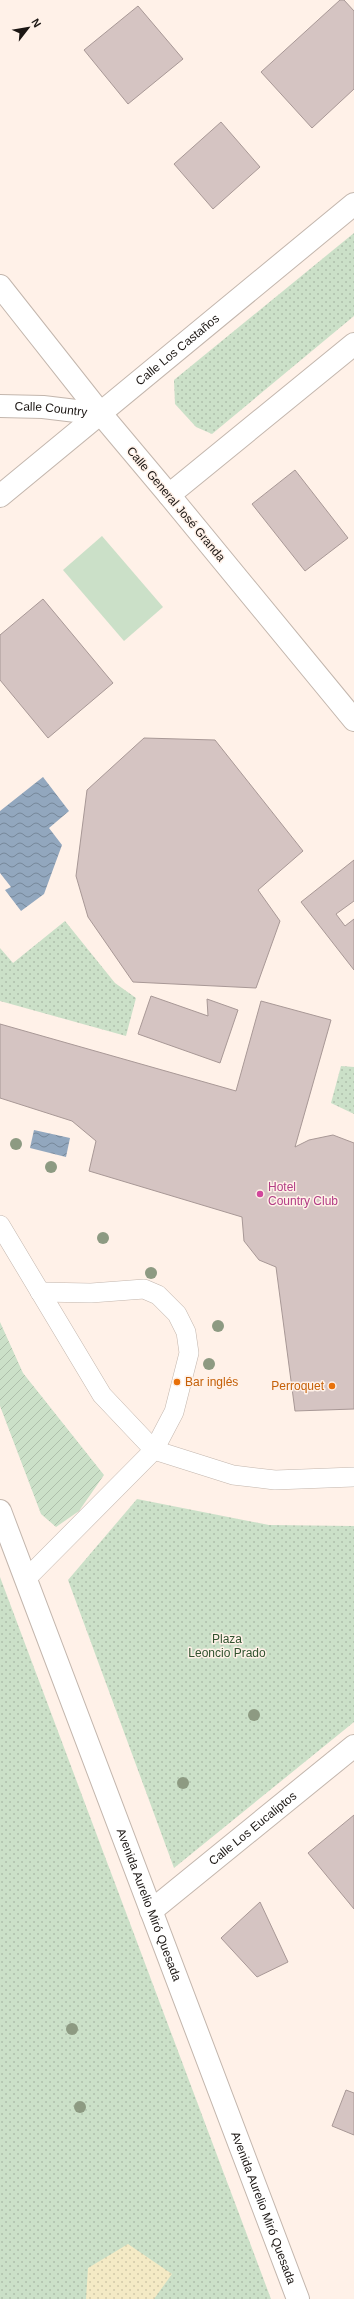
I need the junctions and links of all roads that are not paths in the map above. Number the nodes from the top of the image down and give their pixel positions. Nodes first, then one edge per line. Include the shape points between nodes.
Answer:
1 (354, 204) edge
2 (0, 286) edge
3 (354, 344) edge
4 (0, 406) edge
5 (101, 414) junction
6 (169, 495) junction
7 (0, 496) edge
8 (354, 720) edge
9 (0, 1225) edge
10 (40, 1292) junction
11 (154, 1450) junction
12 (354, 1477) edge
13 (0, 1511) edge
14 (26, 1580) junction
15 (354, 1746) edge
16 (151, 1911) junction
17 (298, 2299) edge

1 - 5 street, Calle Los Castaños
2 - 5 street, Calle General José Granda
3 - 6 street
4 - 5 street, Calle Country via 43,407
5 - 6 street, Calle General José Granda
5 - 7 street, Calle Los Castaños
6 - 8 street, Calle General José Granda
9 - 10 lane
10 - 11 lane via 102,1395
10 - 11 lane via 91,1293 144,1289 158,1296 177,1314 186,1332 188,1353 174,1412
11 - 12 lane via 234,1475 275,1480
11 - 14 lane
13 - 14 street, Avenida Aurelio Miró Quesada
14 - 16 street, Avenida Aurelio Miró Quesada
15 - 16 street, Calle Los Eucaliptos
16 - 17 street, Avenida Aurelio Miró Quesada

